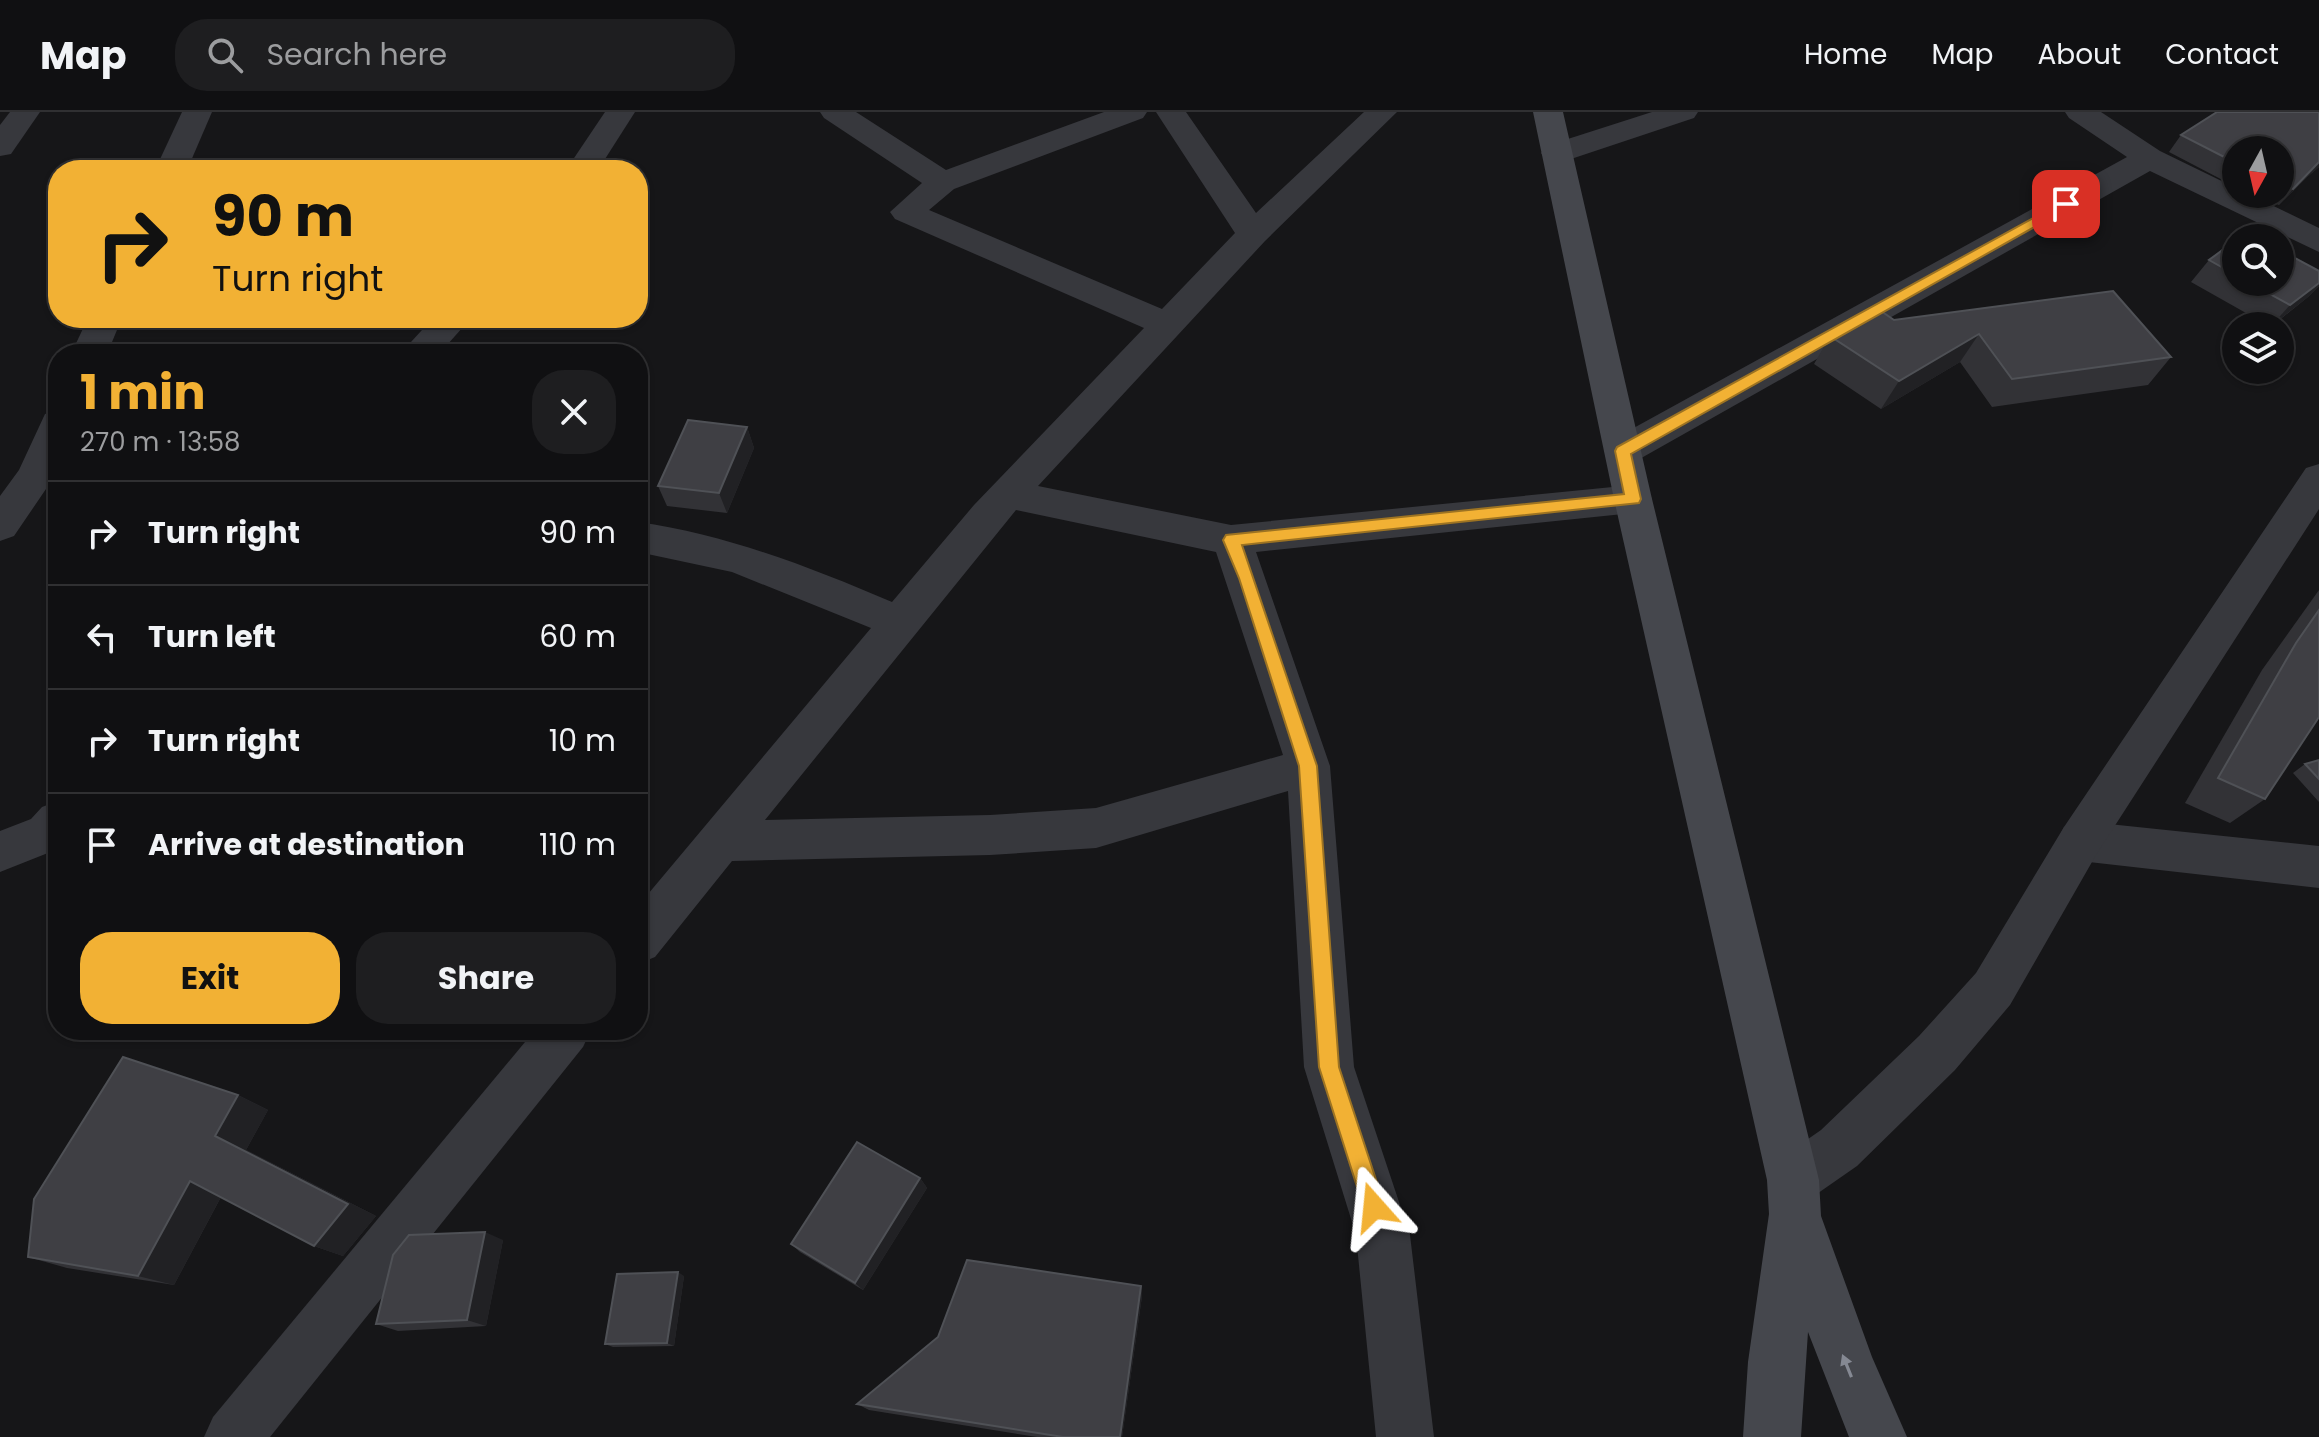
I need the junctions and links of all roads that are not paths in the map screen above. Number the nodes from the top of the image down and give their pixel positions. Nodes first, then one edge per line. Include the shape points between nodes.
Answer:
1 (25, 112) edge
2 (197, 112) edge
3 (620, 112) edge
4 (835, 112) edge
5 (1132, 112) edge
6 (1171, 112) edge
7 (1382, 112) edge
8 (1548, 112) edge
9 (1683, 112) edge
10 (2080, 112) edge
11 (0, 147) edge
12 (1557, 153) junction
13 (2149, 158) junction
14 (175, 160) edge
15 (589, 160) edge
16 (943, 182) junction
17 (1253, 234) junction
18 (2319, 241) edge
19 (1168, 325) junction
20 (444, 328) edge
21 (428, 344) edge
22 (1623, 451) junction
23 (46, 475) edge
24 (2319, 478) edge
25 (1008, 494) junction
26 (1633, 499) junction
27 (1, 523) edge
28 (648, 538) edge
29 (1231, 540) junction
30 (899, 623) junction
31 (1308, 766) junction
32 (48, 832) edge
33 (720, 841) junction
34 (2080, 841) junction
35 (0, 852) edge
36 (2319, 867) edge
37 (648, 930) edge
38 (558, 1040) edge
39 (1794, 1197) junction
40 (233, 1437) edge
41 (1405, 1437) edge
42 (1772, 1437) edge
43 (1878, 1437) edge

1 - 11 street
2 - 14 street
3 - 15 street
4 - 16 street
5 - 16 street
6 - 17 street
7 - 17 street
8 - 12 main road
9 - 12 street
10 - 13 street
12 - 22 main road
13 - 18 street
13 - 22 street
16 - 19 street via 906,212
17 - 19 street
19 - 25 street
20 - 21 street
22 - 26 main road
23 - 27 street
24 - 34 street
25 - 29 street
25 - 30 street
26 - 29 street
26 - 39 main road
28 - 30 street via 672,540 808,584
29 - 31 street
30 - 33 street
31 - 33 street via 1096,828
31 - 41 street via 1329,1067 1383,1235
32 - 35 street
33 - 37 street
34 - 36 street
34 - 39 street via 1993,989
38 - 40 street
39 - 42 main road
43 -> 39 main road via 1846,1364

